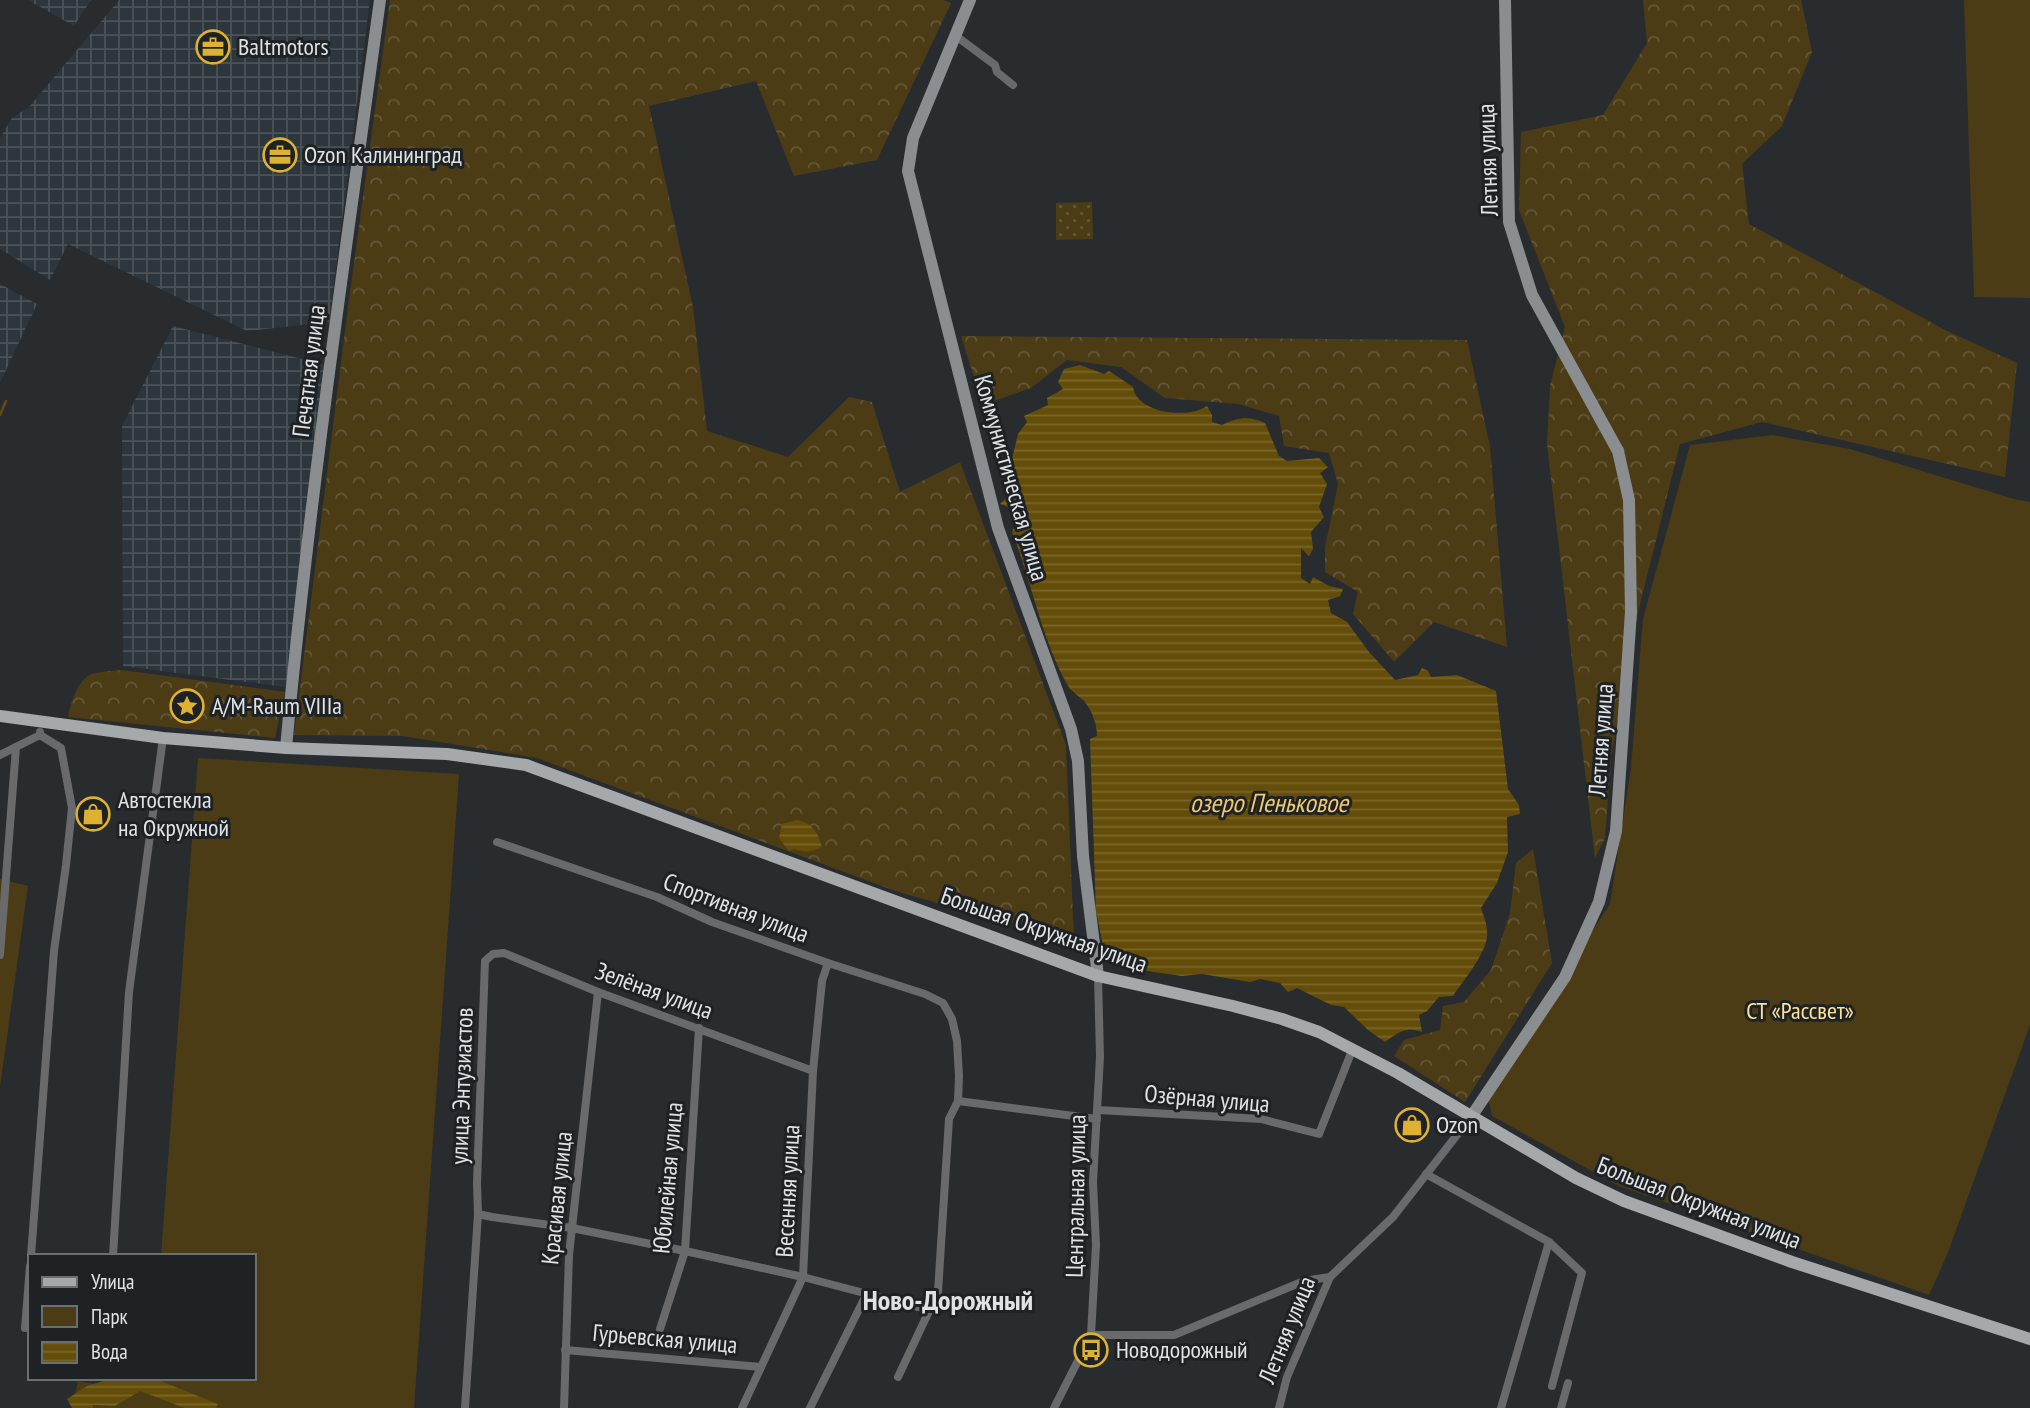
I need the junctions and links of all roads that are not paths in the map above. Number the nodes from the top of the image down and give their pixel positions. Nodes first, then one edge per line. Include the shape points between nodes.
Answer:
1 (380, 0) edge
2 (970, 0) edge
3 (1505, 0) edge
4 (956, 36) junction
5 (1013, 85) dead end
6 (0, 716) edge
7 (40, 728) junction
8 (163, 738) junction
9 (16, 747) junction
10 (286, 748) junction
11 (0, 755) edge
12 (497, 842) dead end
13 (0, 955) edge
14 (485, 961) joint
15 (828, 964) junction
16 (1098, 976) junction
17 (598, 992) junction
18 (699, 1028) junction
19 (1353, 1048) junction
20 (813, 1071) junction
21 (958, 1101) junction
22 (1097, 1115) junction
23 (1471, 1117) junction
24 (1426, 1174) junction
25 (478, 1213) junction
26 (572, 1228) junction
27 (1549, 1242) junction
28 (685, 1251) junction
29 (30, 1254) edge
30 (113, 1254) edge
31 (803, 1277) junction
32 (1330, 1277) junction
33 (28, 1291) edge
34 (867, 1293) junction
35 (929, 1310) junction
36 (25, 1328) dead end
37 (660, 1329) dead end
38 (1091, 1335) junction
39 (2030, 1339) edge
40 (565, 1350) junction
41 (761, 1367) junction
42 (898, 1377) dead end
43 (1568, 1383) dead end
44 (1552, 1386) dead end
45 (466, 1408) edge
46 (564, 1408) edge
47 (742, 1408) edge
48 (810, 1408) edge
49 (1054, 1408) edge
50 (1279, 1408) edge
51 (1501, 1408) edge
52 (1561, 1408) edge

1 - 10 street, Печатная улица
2 - 4 street, Коммунистическая улица
3 - 23 street, Летняя улица via 1509,222 1532,295 1618,451 1629,500 1631,612 1616,831 1599,902 1565,977
4 - 5 street
4 - 16 street, Коммунистическая улица via 913,138 908,171 998,528 1071,729
6 - 7 main road, Большая Окружная улица
7 - 8 main road, Большая Окружная улица
7 - 9 street
7 - 29 street via 61,748 72,808 54,951
8 - 10 main road, Большая Окружная улица
8 - 30 street via 129,992
9 - 11 street
9 - 13 street
10 - 16 main road, Большая Окружная улица via 447,754 526,765
12 - 15 street, Спортивная улица via 657,897
14 - 17 street, Зелёная улица via 504,953
14 - 25 street, улица Энтузиастов
15 - 20 street, Весенняя улица via 822,981
15 - 21 street, Спортивная улица via 925,993 943,1003 957,1041
16 - 19 main road, Большая Окружная улица via 1282,1019
16 - 22 street, Центральная улица
17 - 18 street, Зелёная улица
17 - 26 street, Красивая улица
18 - 20 street, Зелёная улица
18 - 28 street, Юбилейная улица
19 - 22 street, Озёрная улица via 1319,1134 1261,1119
19 - 23 main road, Большая Окружная улица
20 - 31 street, Весенняя улица
21 - 22 street, Озёрная улица
21 - 35 street via 949,1119 938,1292
22 - 38 street, Центральная улица
23 - 24 street, Летняя улица
23 - 39 main road, Большая Окружная улица via 1624,1201 1792,1262
24 - 27 street
24 - 32 street, Летняя улица via 1393,1217
25 - 26 street
25 - 45 street, улица Энтузиастов
26 - 28 street
26 - 40 street, Красивая улица
27 - 44 street via 1582,1273
27 - 51 street
28 - 31 street
28 - 37 street, Юбилейная улица
31 - 34 street
31 - 41 street, Весенняя улица
32 - 38 street via 1304,1281 1174,1335
32 - 50 street, Летняя улица via 1287,1377
33 - 36 street
34 - 35 street
34 - 48 street
35 - 42 street
38 - 49 street, Центральная улица
40 - 41 street, Гурьевская улица
40 - 46 street, Красивая улица
41 - 47 street, Весенняя улица
43 - 52 street

